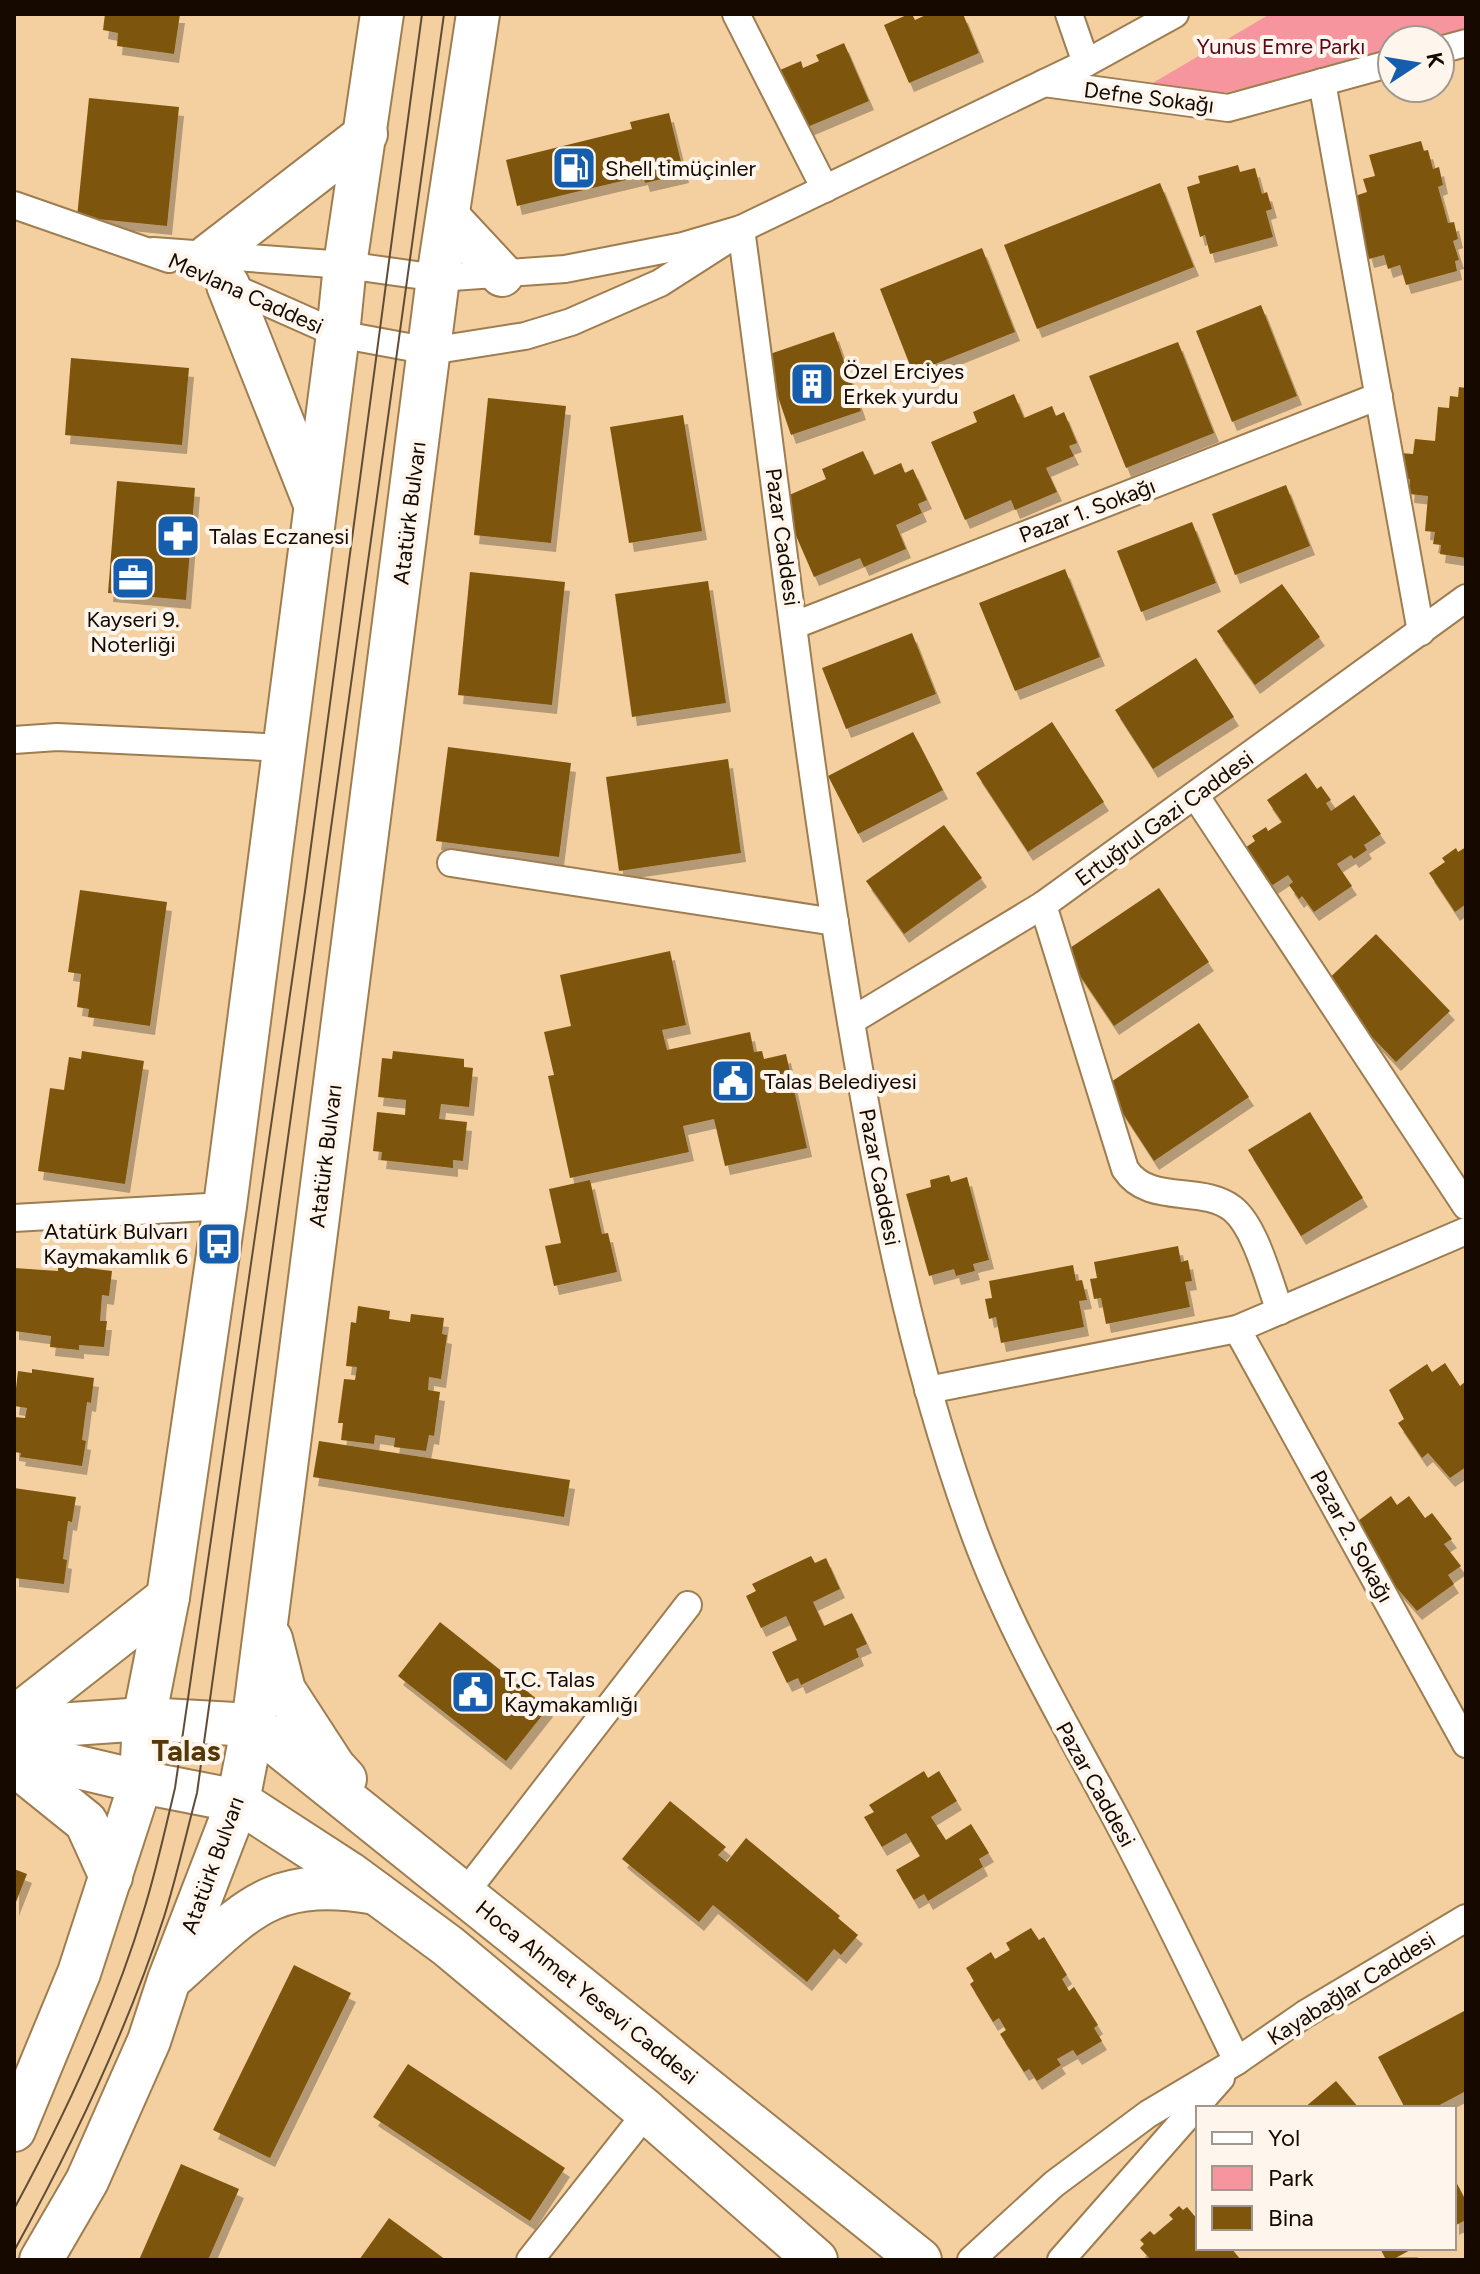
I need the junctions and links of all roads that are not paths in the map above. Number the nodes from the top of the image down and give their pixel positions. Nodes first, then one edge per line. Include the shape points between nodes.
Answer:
1 (382, 14) edge
2 (478, 14) edge
3 (736, 14) edge
4 (1069, 14) edge
5 (1175, 14) edge
6 (1086, 63) junction
7 (1376, 67) edge
8 (1322, 82) junction
9 (1044, 83) junction
10 (366, 134) junction
11 (825, 189) junction
12 (14, 205) edge
13 (448, 217) junction
14 (741, 229) junction
15 (153, 251) junction
16 (345, 265) junction
17 (218, 270) junction
18 (502, 275) junction
19 (438, 278) junction
20 (338, 334) junction
21 (430, 351) junction
22 (1379, 396) junction
23 (316, 506) junction
24 (1466, 598) edge
25 (795, 625) junction
26 (1421, 632) junction
27 (14, 740) edge
28 (285, 748) junction
29 (1195, 795) junction
30 (451, 863) dead end
31 (1043, 905) junction
32 (835, 922) junction
33 (851, 1021) junction
34 (225, 1206) junction
35 (1466, 1206) edge
36 (14, 1218) edge
37 (1466, 1231) edge
38 (1280, 1311) junction
39 (1237, 1329) junction
40 (928, 1390) junction
41 (168, 1597) junction
42 (688, 1605) dead end
43 (267, 1621) junction
44 (14, 1718) edge
45 (144, 1719) junction
46 (253, 1725) junction
47 (14, 1728) edge
48 (1466, 1744) edge
49 (14, 1752) edge
50 (14, 1764) edge
51 (141, 1782) junction
52 (238, 1801) junction
53 (402, 1843) junction
54 (111, 1877) junction
55 (376, 1893) junction
56 (465, 1893) junction
57 (1466, 1918) edge
58 (169, 1980) junction
59 (1237, 2061) junction
60 (1197, 2106) edge
61 (1196, 2107) edge
62 (647, 2112) junction
63 (14, 2130) edge
64 (41, 2260) edge
65 (530, 2260) edge
66 (816, 2260) edge
67 (920, 2260) edge
68 (971, 2260) edge
69 (1061, 2260) edge

1 - 10 main road
2 - 13 main road, Atatürk Bulvarı
3 - 11 street
4 - 6 street
5 - 6 street
6 - 9 street
7 - 8 street, Defne Sokağı
8 - 9 street, Defne Sokağı via 1228,108
8 - 22 street
9 - 11 street
10 - 16 main road
10 - 17 main road
11 - 14 street
12 - 15 street, Mevlana Caddesi
13 - 18 main road
13 - 19 main road, Atatürk Bulvarı
14 - 18 street, Mevlana Caddesi via 625,260
14 - 21 street, Mevlana Caddesi via 660,283 583,318 525,336
14 - 25 street, Pazar Caddesi
15 - 17 street, Mevlana Caddesi
15 - 17 street, Mevlana Caddesi
16 - 17 street, Mevlana Caddesi
16 - 19 street, Mevlana Caddesi
16 - 20 main road
17 - 20 street, Mevlana Caddesi
17 - 23 main road
18 - 19 street, Mevlana Caddesi
19 - 21 main road, Atatürk Bulvarı
20 - 21 street, Mevlana Caddesi
20 - 23 main road
21 - 43 main road, Atatürk Bulvarı
22 - 25 street, Pazar 1. Sokağı
22 - 26 street
23 - 28 main road
24 - 26 street, Ertuğrul Gazi Caddesi
25 - 32 street, Pazar Caddesi
26 - 29 street, Ertuğrul Gazi Caddesi
27 - 28 street via 57,737
28 - 34 main road
29 - 31 street, Ertuğrul Gazi Caddesi
29 - 35 street
30 - 32 street
31 - 33 street, Ertuğrul Gazi Caddesi
31 - 38 street via 1125,1169 1149,1189 1212,1200 1234,1210 1250,1233
32 - 33 street, Pazar Caddesi
33 - 40 street, Pazar Caddesi via 891,1237
34 - 36 street
34 - 41 main road
37 - 38 street
38 - 39 street
39 - 40 street
39 - 48 street, Pazar 2. Sokağı
40 - 59 street, Pazar Caddesi via 976,1538 1005,1608
41 - 44 main road
41 - 45 main road
42 - 56 street
43 - 46 main road, Atatürk Bulvarı
43 - 53 main road via 284,1690 301,1719 334,1767
45 - 46 main road
45 - 47 main road
45 - 51 main road
46 - 52 main road, Atatürk Bulvarı
46 - 53 main road, Hoca Ahmet Yesevi Caddesi
49 - 51 main road
50 - 54 main road via 86,1822
51 - 52 main road
51 - 54 main road
52 - 55 main road
52 - 58 main road, Atatürk Bulvarı
53 - 56 main road, Hoca Ahmet Yesevi Caddesi
54 - 63 main road via 79,1973
55 - 58 main road via 337,1886 289,1891 247,1909
55 - 62 main road via 448,1946
56 - 67 main road, Hoca Ahmet Yesevi Caddesi
57 - 59 street, Kayabağlar Caddesi
58 - 64 main road, Atatürk Bulvarı via 149,2041 87,2181
59 - 60 street, Kayabağlar Caddesi
59 - 68 street, Kayabağlar Caddesi via 1106,2143
61 - 69 street, Kayabağlar Caddesi
62 - 65 street
62 - 66 main road

